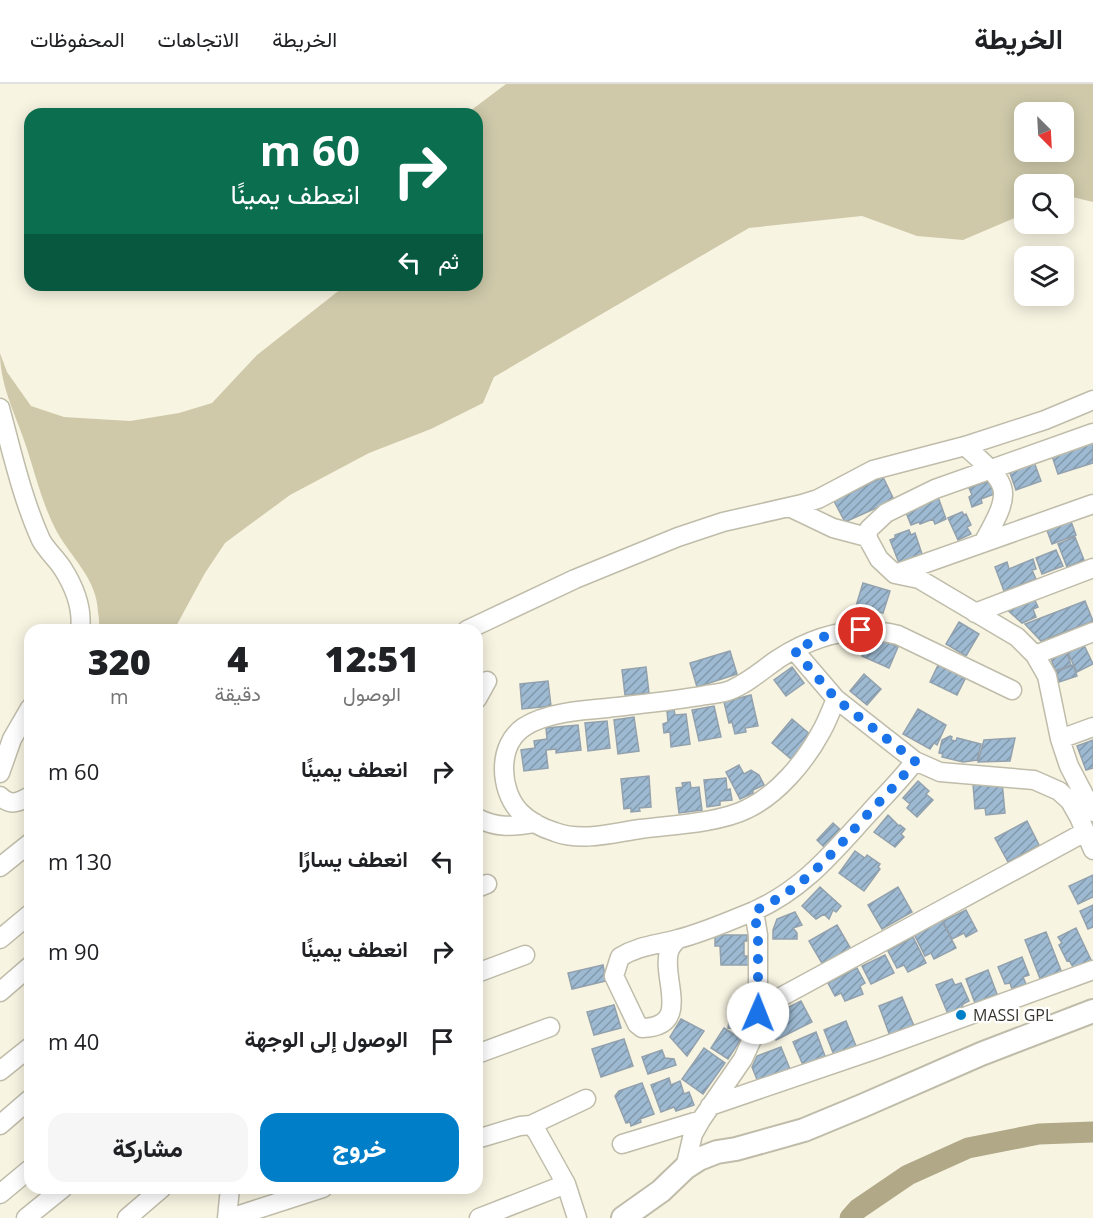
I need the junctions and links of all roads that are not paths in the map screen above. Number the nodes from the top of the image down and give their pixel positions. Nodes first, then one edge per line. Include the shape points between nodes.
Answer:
1 (1093, 400) edge
2 (0, 408) edge
3 (1093, 433) edge
4 (965, 446) junction
5 (991, 469) junction
6 (1093, 504) edge
7 (789, 507) junction
8 (867, 537) junction
9 (983, 543) junction
10 (1093, 568) edge
11 (895, 574) junction
12 (975, 613) junction
13 (80, 624) edge
14 (480, 624) edge
15 (1093, 632) edge
16 (794, 650) junction
17 (1035, 655) junction
18 (487, 681) dead end
19 (483, 688) edge
20 (1012, 690) dead end
21 (836, 699) junction
22 (24, 713) edge
23 (24, 717) edge
24 (1093, 727) edge
25 (0, 733) edge
26 (1060, 739) junction
27 (915, 761) junction
28 (0, 773) edge
29 (0, 796) edge
30 (24, 799) edge
31 (1093, 812) edge
32 (483, 821) edge
33 (535, 823) junction
34 (1085, 832) junction
35 (24, 848) edge
36 (1093, 850) edge
37 (0, 867) edge
38 (754, 911) junction
39 (24, 919) edge
40 (0, 939) edge
41 (677, 940) junction
42 (525, 955) dead end
43 (1093, 970) edge
44 (24, 971) edge
45 (483, 971) edge
46 (0, 992) edge
47 (1093, 1011) edge
48 (550, 1027) dead end
49 (758, 1027) junction
50 (24, 1052) edge
51 (483, 1052) edge
52 (0, 1071) edge
53 (586, 1099) dead end
54 (24, 1104) edge
55 (705, 1113) junction
56 (0, 1125) edge
57 (531, 1125) junction
58 (483, 1138) edge
59 (622, 1144) dead end
60 (685, 1168) junction
61 (24, 1174) edge
62 (566, 1184) junction
63 (0, 1194) edge
64 (56, 1194) edge
65 (155, 1194) edge
66 (285, 1194) edge
67 (227, 1203) edge
68 (630, 1216) edge
69 (26, 1218) edge
70 (127, 1218) edge
71 (478, 1218) edge
72 (577, 1218) edge

1 - 4 street
2 - 13 street via 28,506 42,542 63,569 79,601
3 - 5 street
4 - 5 street
4 - 7 street via 873,470 818,499
5 - 8 street via 935,489 886,513 869,529
5 - 9 street via 1004,497
6 - 9 street
7 - 8 street via 833,528
7 - 14 street via 723,522 634,554
8 - 11 street via 879,559
9 - 11 street
10 - 12 street
11 - 12 street via 919,579
12 - 17 street via 1017,637
15 - 17 street
16 - 20 street via 830,634 880,630
16 - 21 street
16 - 33 street via 728,691 562,714 524,726 510,740 504,764 507,790 519,811
17 - 26 street via 1047,676
18 - 19 street
21 - 27 street
21 - 33 street via 822,732 802,761 779,787 745,810 710,820 587,837 556,833
22 - 25 street
23 - 28 street
24 - 26 street
26 - 31 street
27 - 34 street via 940,772 1034,780 1071,801
27 - 38 street via 838,849 791,891
29 - 30 street via 14,803
32 - 33 street via 513,827
34 - 36 street
34 - 49 street via 779,998 769,1006
35 - 37 street
38 - 41 street
38 - 49 street via 758,935
39 - 40 street
41 - 41 street via 635,948 620,957 614,976 642,1029 666,1020 673,1005 669,952
42 - 45 street
43 - 55 street
44 - 46 street
47 - 60 main road via 804,1130 717,1152
48 - 51 street
49 - 55 street via 743,1059
50 - 52 street
53 - 57 street
54 - 56 street
55 - 59 street
55 - 60 street via 693,1134
57 - 58 street
57 - 62 street
60 - 68 main road
61 - 63 street
62 - 71 street
62 - 72 street
64 - 69 street
65 - 70 street
66 - 67 street

